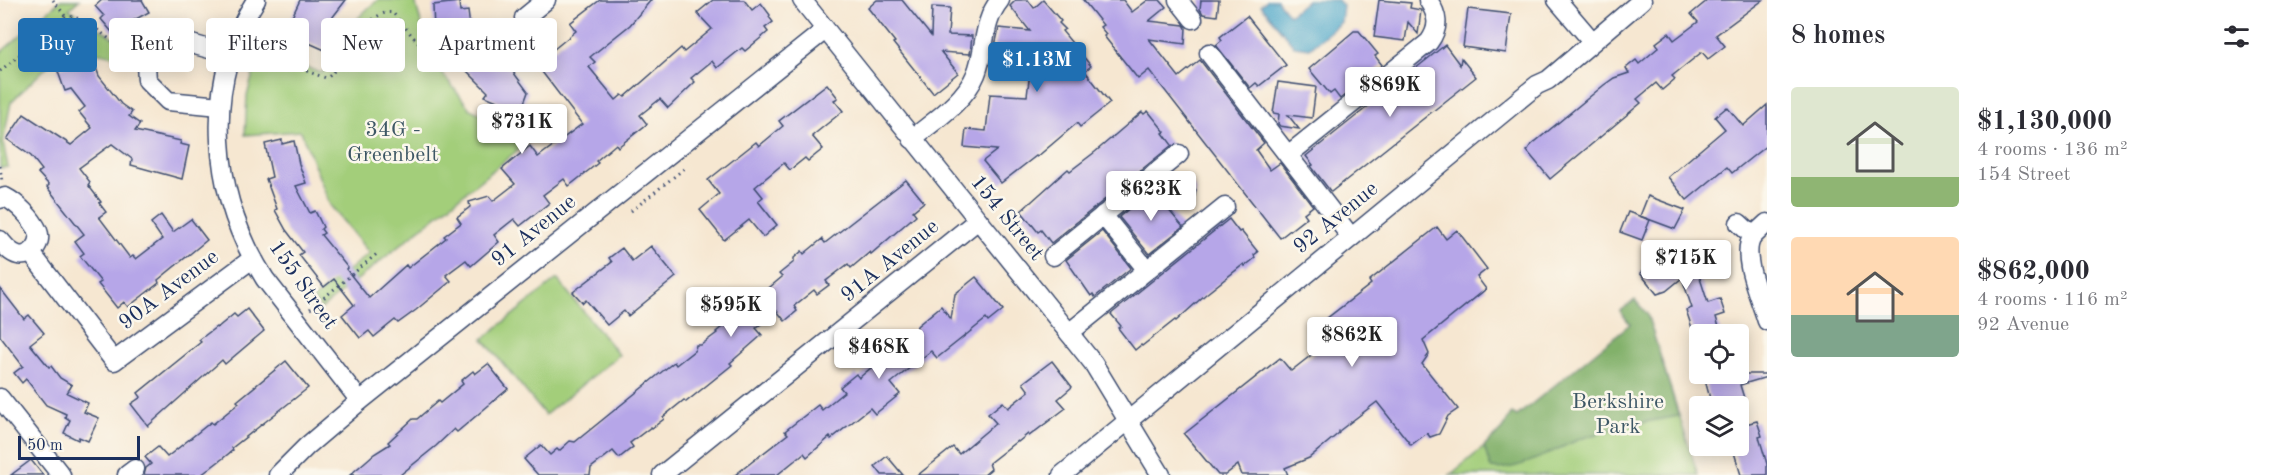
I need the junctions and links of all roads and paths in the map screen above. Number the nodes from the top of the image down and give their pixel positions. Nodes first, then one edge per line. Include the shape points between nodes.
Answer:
1 (53, 0) edge
2 (256, 0) edge
3 (546, 0) edge
4 (802, 0) edge
5 (1000, 0) edge
6 (1178, 0) edge
7 (1428, 0) edge
8 (1557, 0) edge
9 (1642, 0) edge
10 (66, 17) junction
11 (250, 18) edge
12 (524, 18) dead end
13 (1193, 19) dead end
14 (825, 30) junction
15 (109, 41) edge
16 (417, 41) edge
17 (1592, 41) junction
18 (206, 46) edge
19 (1209, 53) dead end
20 (0, 71) edge
21 (229, 72) edge
22 (306, 72) edge
23 (220, 106) junction
24 (912, 139) junction
25 (1179, 154) dead end
26 (1288, 156) junction
27 (0, 166) edge
28 (685, 168) dead end
29 (1, 191) edge
30 (1225, 207) dead end
31 (631, 211) dead end
32 (1103, 215) junction
33 (978, 220) junction
34 (1767, 223) edge
35 (1739, 224) dead end
36 (1753, 236) junction
37 (1351, 237) junction
38 (0, 240) edge
39 (31, 253) junction
40 (378, 253) dead end
41 (1053, 256) dead end
42 (252, 259) junction
43 (1147, 270) junction
44 (310, 309) dead end
45 (1767, 321) edge
46 (1069, 333) junction
47 (0, 398) edge
48 (360, 401) junction
49 (1128, 423) junction
50 (61, 475) edge
51 (278, 475) edge
52 (662, 475) edge
53 (1062, 475) edge
54 (1161, 475) edge

1 - 10 path
2 - 11 street, 155 Street
3 - 12 street
4 - 14 street, 154 Street
5 - 24 street via 991,14 973,81 948,109
6 - 13 street
7 - 26 street via 1437,22 1429,42
8 - 17 street
9 - 17 street, 92 Avenue
10 - 15 path via 80,19
10 - 20 path
14 - 24 street, 154 Street
14 - 48 street, 91 Avenue
16 - 22 path via 393,13 386,12 355,38 330,76
17 - 37 street, 92 Avenue
18 - 23 street via 177,40 157,51 146,65 147,80 168,101
19 - 26 street
21 - 23 street, 155 Street
23 - 42 street, 155 Street via 220,160 228,196
24 - 33 street, 154 Street
25 - 32 street
26 - 37 street
27 - 29 path
28 - 31 path
29 - 39 street via 19,206 38,231 38,245
30 - 43 street
32 - 41 street
32 - 43 street
33 - 46 street, 154 Street
33 - 52 street, 91A Avenue
34 - 36 street
35 - 36 street
36 - 45 street via 1748,242 1747,256
37 - 49 street, 92 Avenue
38 - 39 street via 14,254
39 - 42 street, 90A Avenue via 114,361
40 - 44 path
42 - 48 street, 155 Street
43 - 46 street
46 - 49 street, 154 Street via 1093,363
47 - 50 street
48 - 51 street, 91 Avenue
49 - 53 street, 92 Avenue
49 - 54 street, 154 Street

